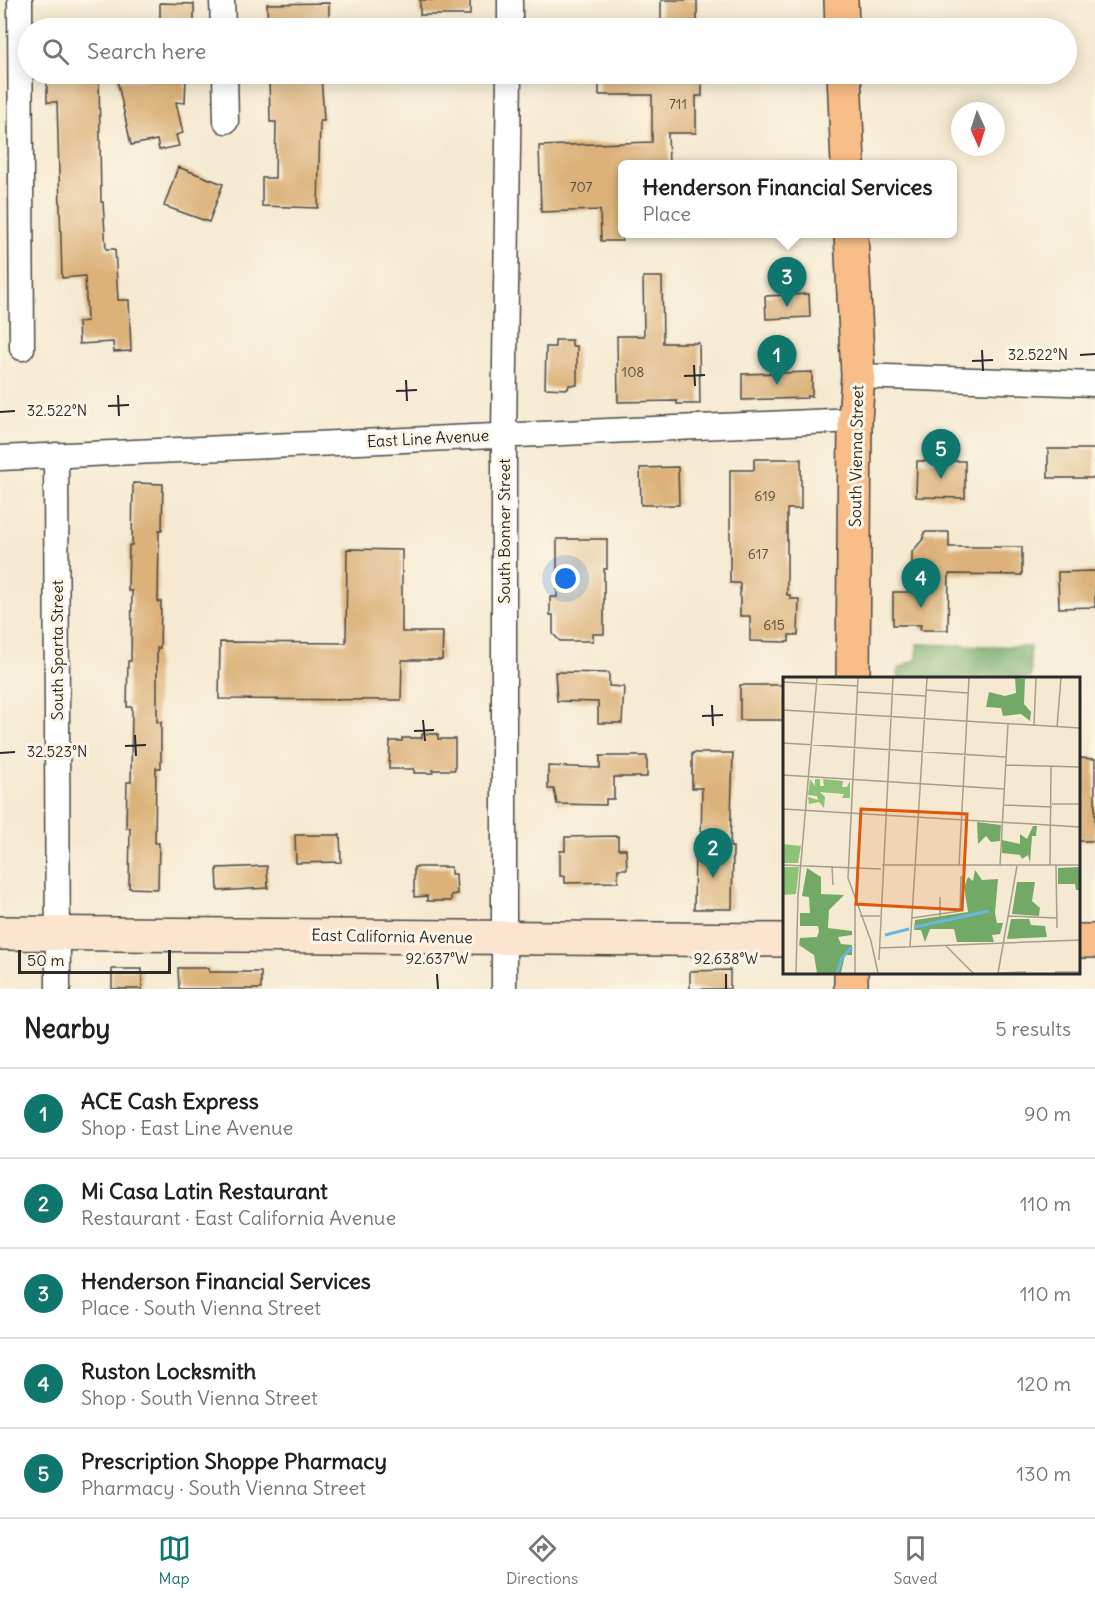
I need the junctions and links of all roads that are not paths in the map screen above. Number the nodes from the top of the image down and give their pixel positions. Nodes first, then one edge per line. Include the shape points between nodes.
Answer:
1 (20, 0) edge
2 (222, 0) edge
3 (510, 0) edge
4 (841, 0) edge
5 (20, 18) edge
6 (223, 18) edge
7 (510, 18) edge
8 (842, 18) edge
9 (20, 84) edge
10 (225, 84) edge
11 (509, 84) edge
12 (844, 84) edge
13 (226, 121) dead end
14 (848, 160) edge
15 (851, 238) edge
16 (22, 348) dead end
17 (858, 376) junction
18 (1095, 384) edge
19 (855, 420) junction
20 (504, 434) junction
21 (56, 455) junction
22 (0, 458) edge
23 (853, 677) edge
24 (0, 933) edge
25 (59, 933) junction
26 (504, 938) junction
27 (783, 940) edge
28 (851, 974) edge
29 (58, 989) edge
30 (504, 989) edge
31 (850, 989) edge

1 - 5 street
2 - 6 street
3 - 7 street
4 - 8 main road
9 - 16 street
10 - 13 street
11 - 20 street, South Bonner Street
12 - 14 main road
15 - 17 main road, South Vienna Street
17 - 18 street
17 - 19 main road, South Vienna Street
19 - 20 street, East Line Avenue
19 - 23 main road, South Vienna Street
20 - 21 street, East Line Avenue
20 - 26 street, South Bonner Street
21 - 22 street, East Line Avenue
21 - 25 street, South Sparta Street
24 - 25 main road, East California Avenue
25 - 26 main road, East California Avenue
25 - 29 street, South Sparta Street
26 - 27 main road, East California Avenue
26 - 30 street, South Bonner Street
28 - 31 main road

